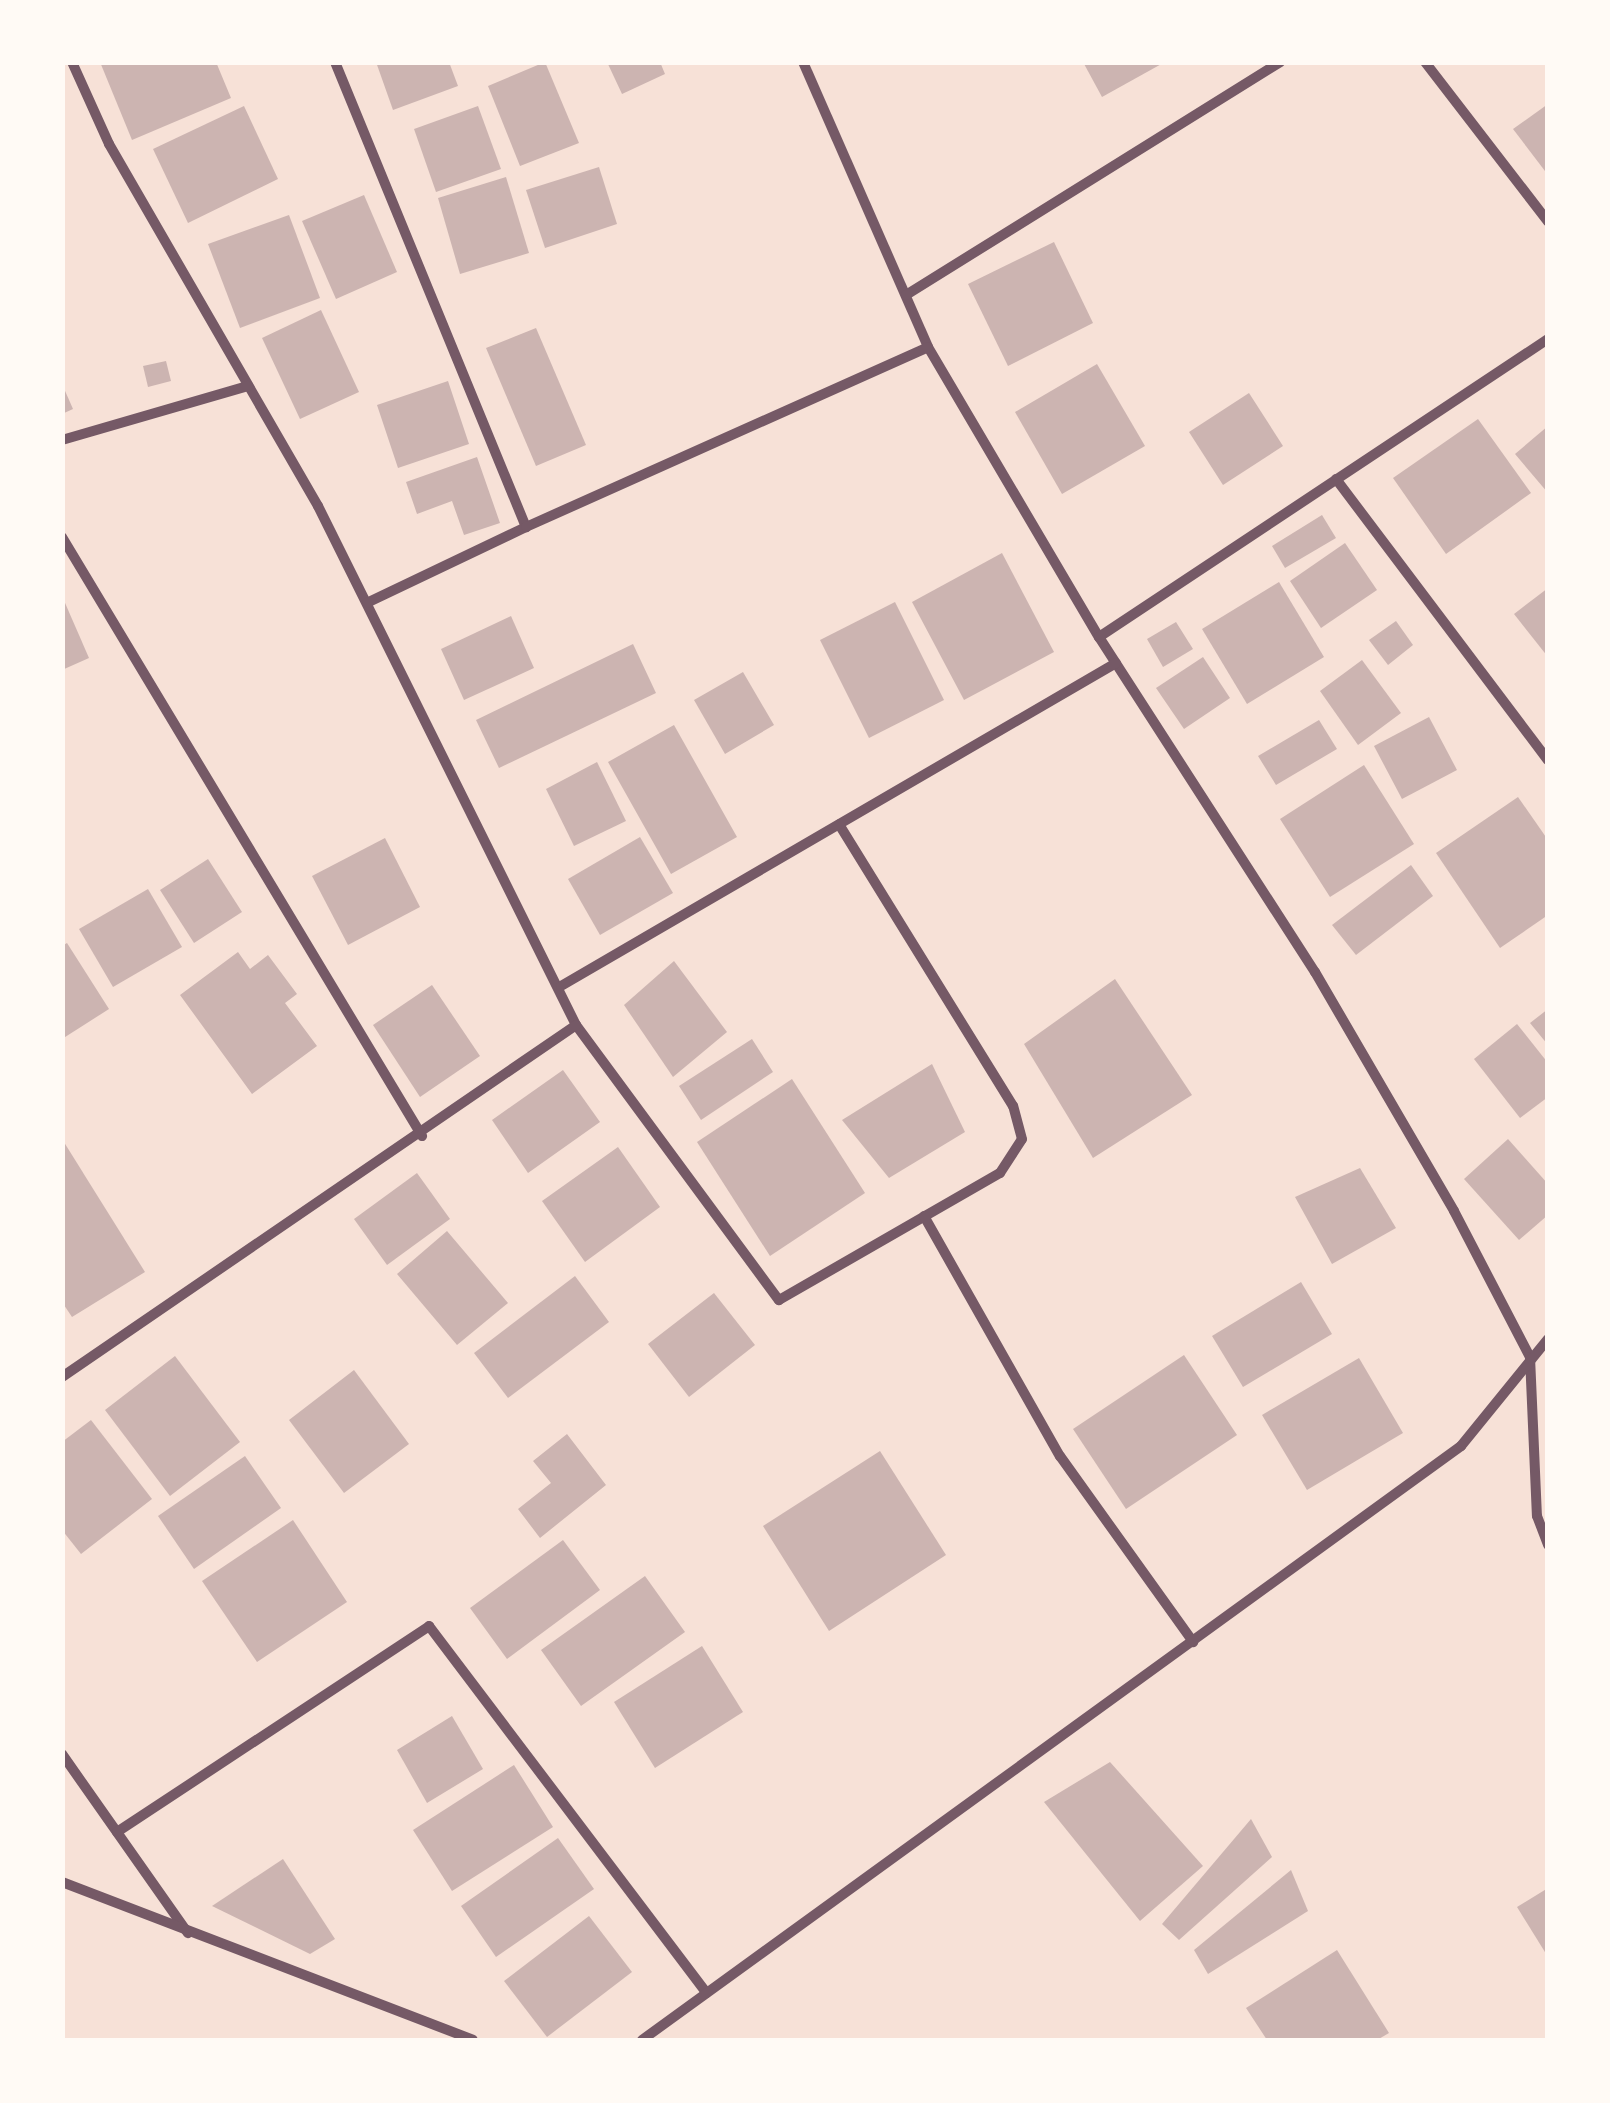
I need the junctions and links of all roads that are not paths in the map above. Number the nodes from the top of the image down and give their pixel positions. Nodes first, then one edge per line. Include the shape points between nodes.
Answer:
1 (72, 62) edge
2 (336, 62) edge
3 (804, 62) edge
4 (1281, 62) edge
5 (1425, 62) edge
6 (1548, 222) edge
7 (906, 295) junction
8 (1548, 339) edge
9 (928, 347) junction
10 (248, 386) junction
11 (62, 440) edge
12 (1336, 479) junction
13 (526, 527) junction
14 (62, 537) edge
15 (367, 603) junction
16 (1099, 637) junction
17 (1116, 664) junction
18 (1548, 760) edge
19 (838, 824) junction
20 (561, 986) junction
21 (576, 1025) junction
22 (422, 1136) junction
23 (924, 1216) junction
24 (1548, 1339) edge
25 (1530, 1358) junction
26 (62, 1377) edge
27 (1548, 1545) edge
28 (1192, 1642) junction
29 (62, 1754) edge
30 (118, 1832) junction
31 (62, 1882) edge
32 (190, 1935) junction
33 (707, 1993) junction
34 (473, 2040) edge
35 (642, 2040) edge

1 - 10 street via 110,144
2 - 13 street
3 - 7 street
4 - 7 street
5 - 6 street
7 - 9 street
8 - 12 street
9 - 13 street
9 - 16 street
10 - 11 street
10 - 15 street
12 - 16 street
12 - 18 street
13 - 15 street
14 - 22 street
15 - 20 street
16 - 17 street
17 - 19 street
17 - 25 street via 1315,972 1454,1211
19 - 20 street
19 - 23 street via 1013,1106 1022,1139 1000,1173
20 - 21 street
21 - 22 street
21 - 23 street via 779,1300
22 - 26 street
23 - 28 street via 1060,1456
24 - 25 street
25 - 27 street via 1537,1516
25 - 28 street via 1462,1446
28 - 33 street
29 - 30 street
30 - 32 street
30 - 33 street via 429,1626
31 - 32 street
32 - 34 street
33 - 35 street

